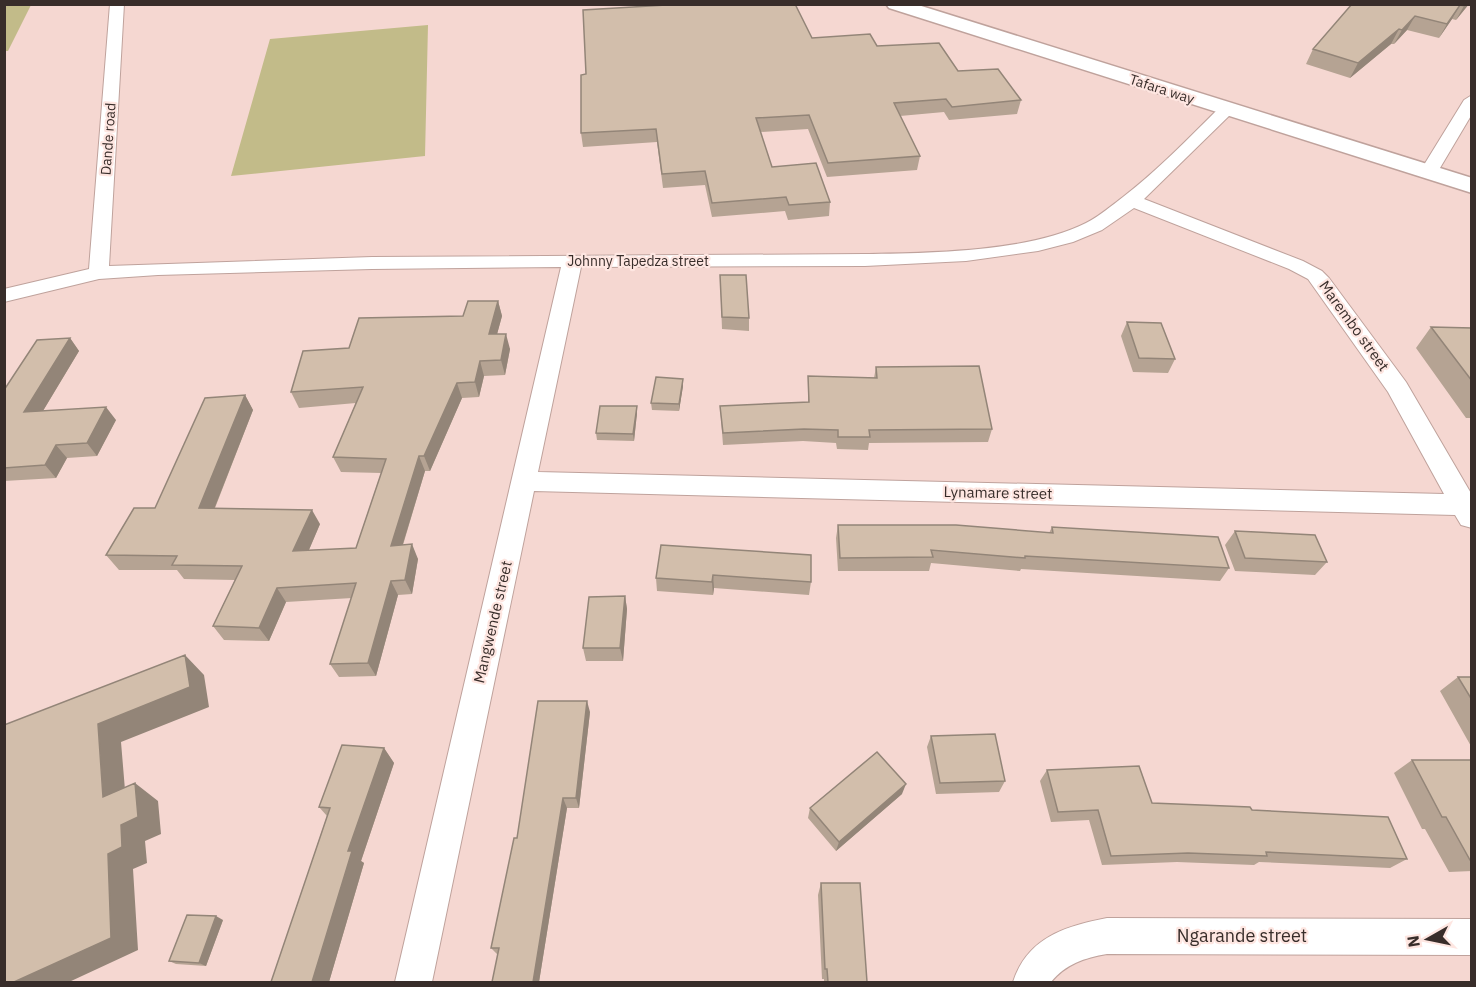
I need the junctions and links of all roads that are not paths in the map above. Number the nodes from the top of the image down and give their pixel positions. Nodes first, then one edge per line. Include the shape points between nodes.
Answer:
1 (117, 4) edge
2 (895, 4) edge
3 (1472, 100) edge
4 (1226, 110) junction
5 (1428, 173) junction
6 (1472, 186) edge
7 (1130, 200) junction
8 (572, 261) junction
9 (99, 273) junction
10 (4, 296) edge
11 (525, 481) junction
12 (1468, 510) edge
13 (1472, 937) edge
14 (413, 982) edge
15 (1031, 982) edge

1 - 9 street, Dande road
2 - 4 street, Tafara way
3 - 5 street
4 - 5 street, Tafara way
4 - 7 street, Johnny Tapedza street
5 - 6 street, Tafara way
7 - 8 street, Johnny Tapedza street via 1079,234 1035,246 963,256
7 - 12 street, Marembo street via 1315,275 1332,293 1398,388
8 - 9 street, Johnny Tapedza street via 206,267
8 - 11 street, Mangwende street
9 - 10 street, Johnny Tapedza street
11 - 12 street, Lynamare street
11 - 14 street, Mangwende street
13 - 15 street, Ngarande street via 1107,936 1087,940 1043,961

